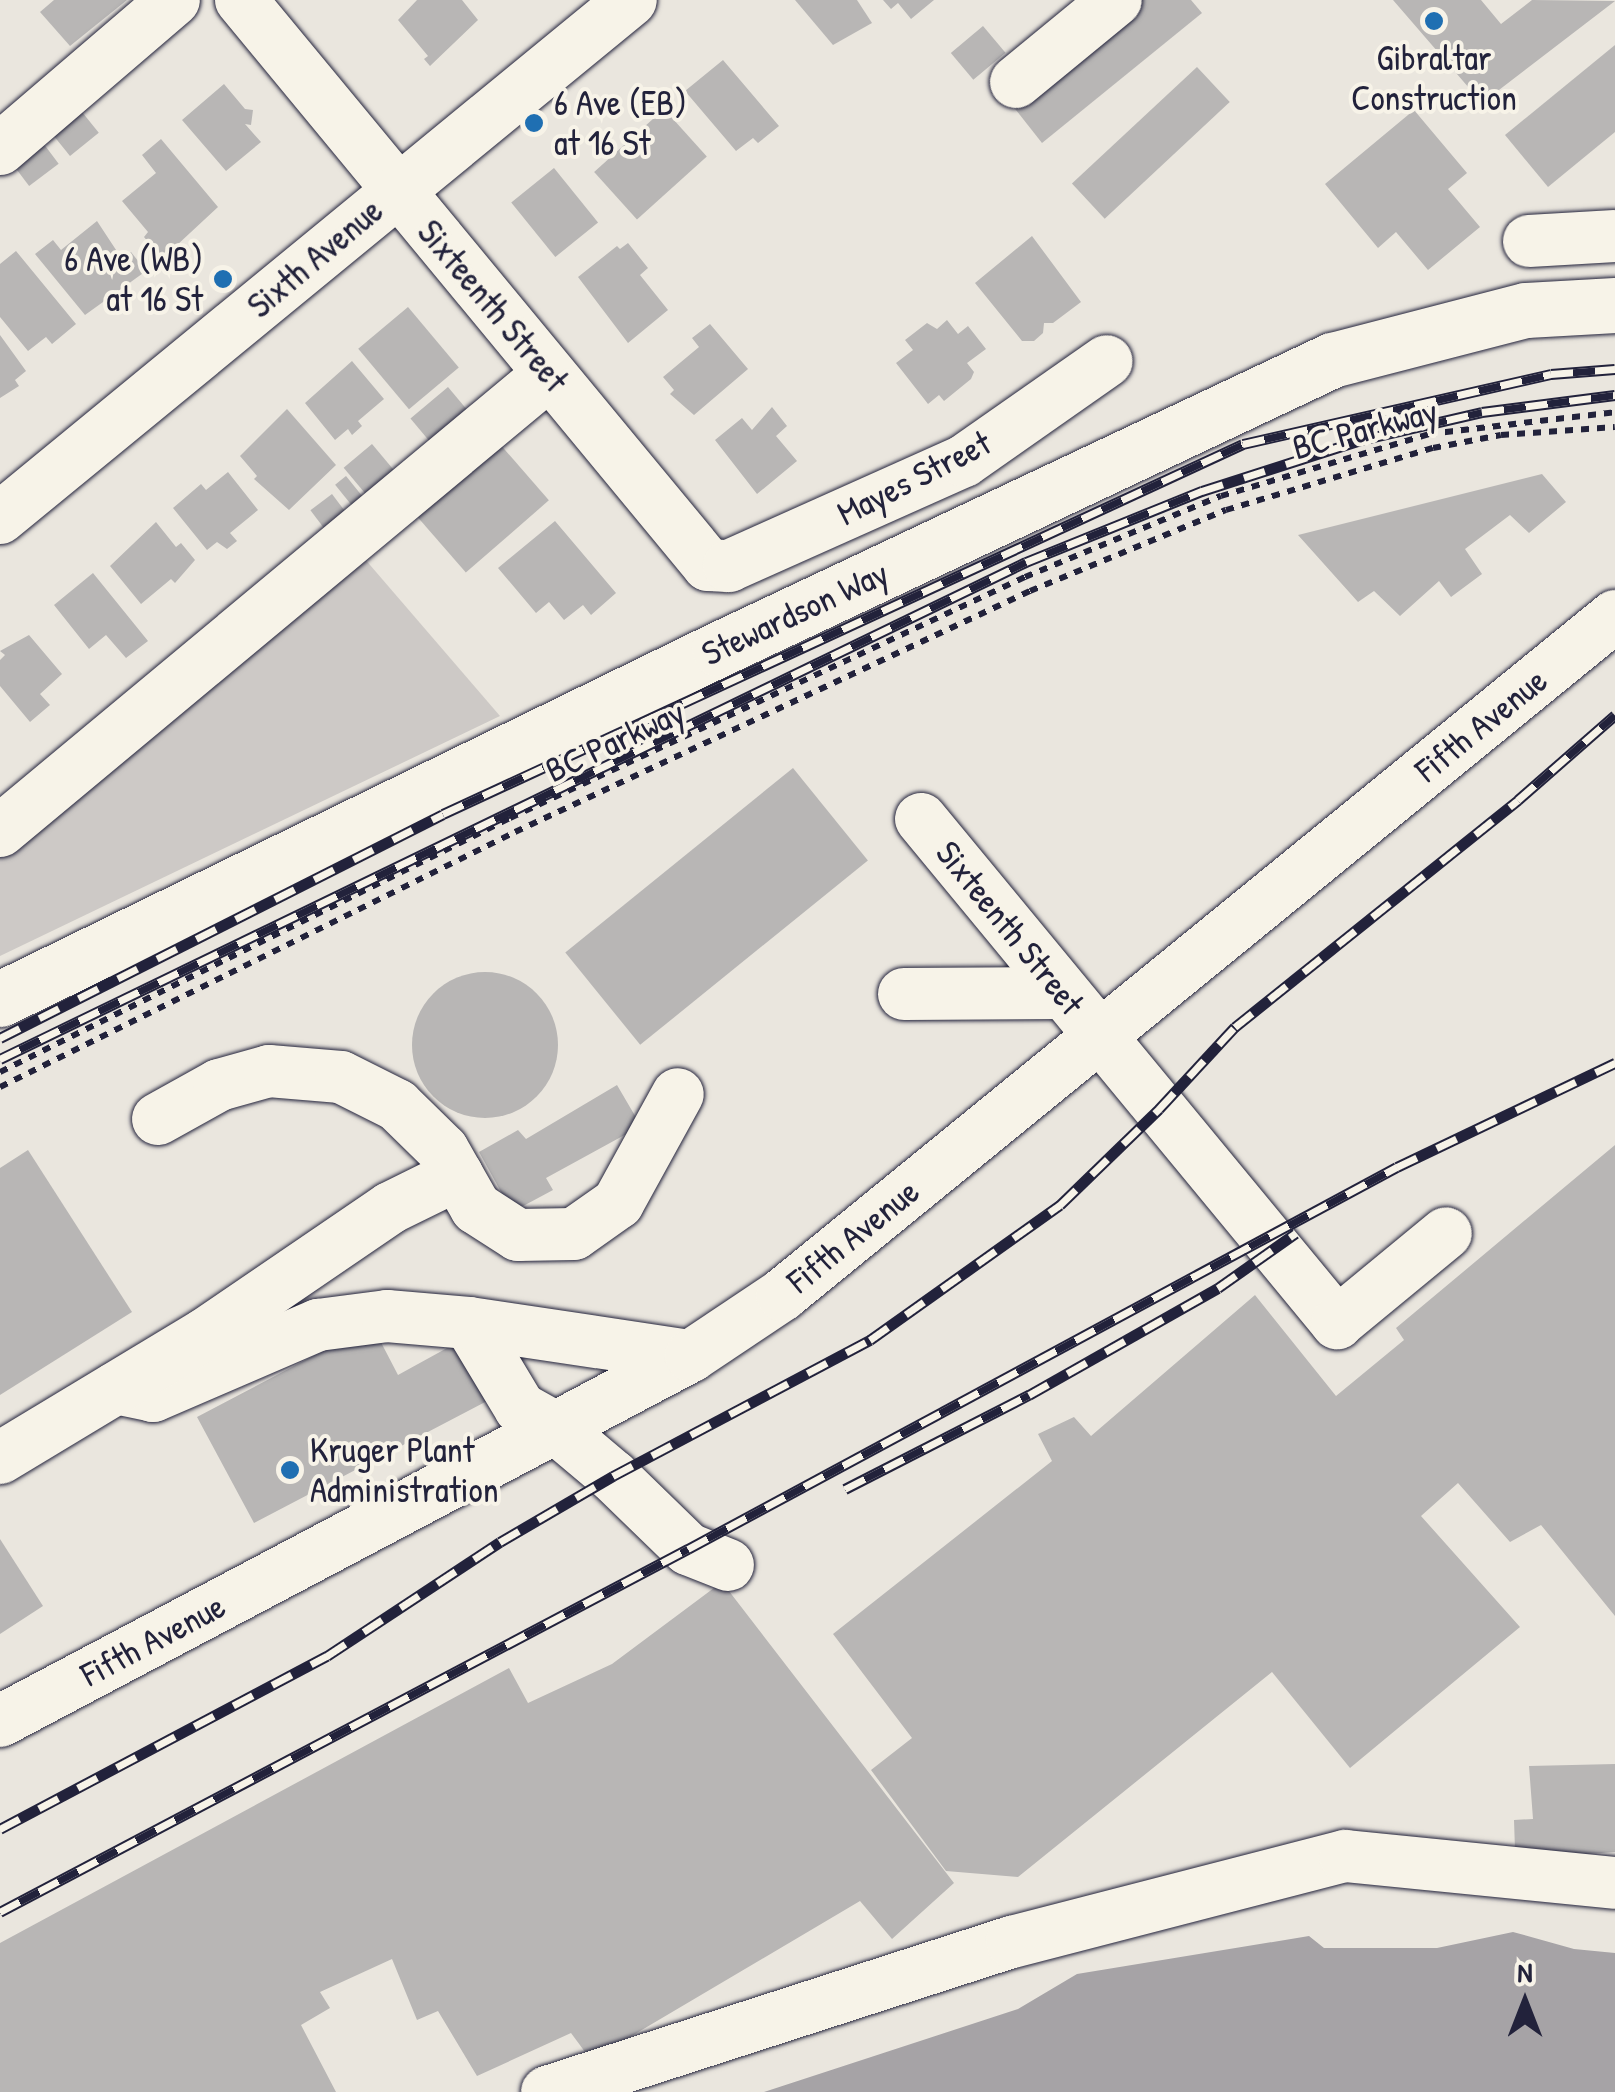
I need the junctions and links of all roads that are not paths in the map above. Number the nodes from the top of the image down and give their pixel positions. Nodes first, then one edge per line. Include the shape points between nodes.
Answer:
1 (174, 0) edge
2 (241, 0) edge
3 (631, 0) edge
4 (1116, 0) edge
5 (1016, 82) dead end
6 (0, 149) edge
7 (386, 174) junction
8 (1615, 236) edge
9 (1529, 242) dead end
10 (1615, 305) edge
11 (1107, 361) dead end
12 (549, 374) junction
13 (0, 518) edge
14 (708, 565) joint
15 (1615, 616) edge
16 (921, 819) dead end
17 (0, 831) edge
18 (1061, 992) junction
19 (904, 994) dead end
20 (0, 999) edge
21 (1098, 1036) junction
22 (678, 1094) dead end
23 (158, 1119) dead end
24 (457, 1175) junction
25 (1446, 1233) dead end
26 (469, 1323) junction
27 (691, 1356) junction
28 (116, 1388) junction
29 (556, 1428) junction
30 (0, 1458) edge
31 (728, 1565) dead end
32 (0, 1721) edge
33 (1615, 1884) edge
34 (547, 2092) edge

1 - 6 street
2 - 7 street, Sixteenth Street
3 - 7 street, Sixth Avenue
4 - 5 street
7 - 12 street, Sixteenth Street
7 - 13 street, Sixth Avenue
8 - 9 street
10 - 20 main road, Stewardson Way via 1526,310 1332,360
11 - 14 street, Mayes Street via 964,461 729,566
12 - 14 street, Sixteenth Street
12 - 17 street
15 - 21 street, Fifth Avenue
16 - 18 street, Sixteenth Street
18 - 19 street
18 - 21 street, Sixteenth Street
21 - 25 street, Sixteenth Street via 1337,1323
21 - 27 street, Fifth Avenue via 782,1295
22 - 24 street via 618,1203 574,1234 518,1235 476,1208
23 - 24 street via 219,1084 270,1070 341,1077 397,1105 443,1150
24 - 28 street via 390,1208
26 - 27 street
26 - 28 street via 387,1316 318,1325 153,1396
26 - 29 street via 520,1408
27 - 29 street, Fifth Avenue
28 - 30 street
29 - 31 street via 688,1549
29 - 32 street, Fifth Avenue
33 - 34 street via 1345,1856 1012,1942

